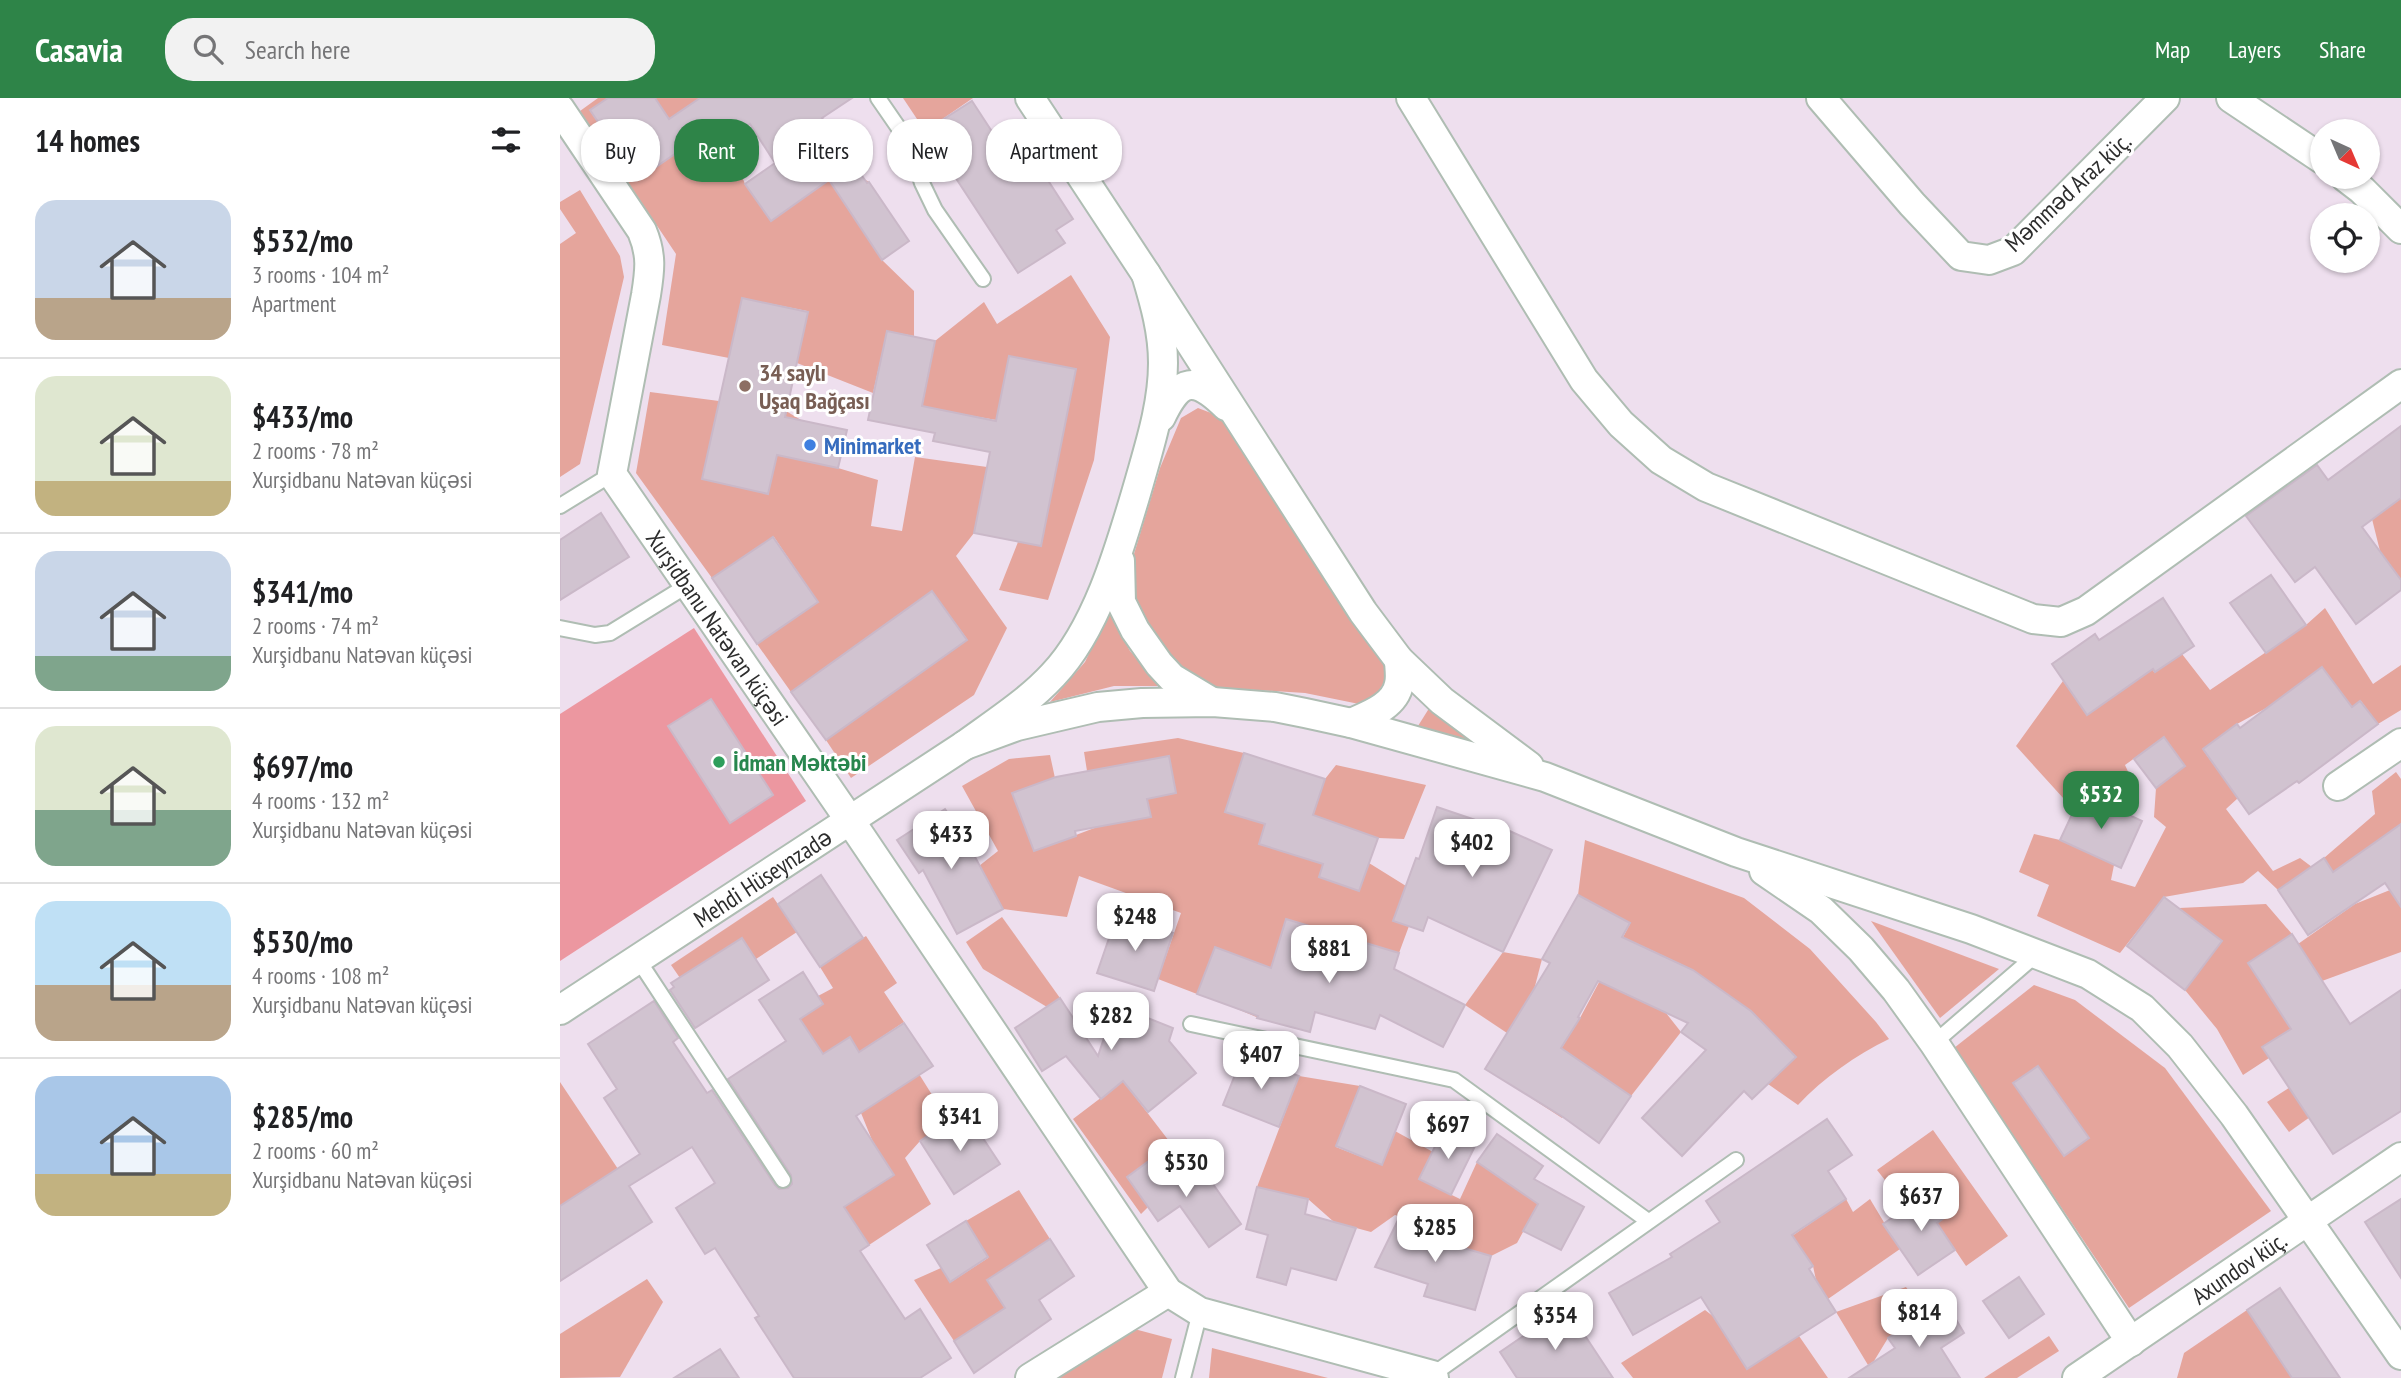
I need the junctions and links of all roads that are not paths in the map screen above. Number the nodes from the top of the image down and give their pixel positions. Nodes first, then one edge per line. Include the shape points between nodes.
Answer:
1 (878, 98) edge
2 (1030, 98) edge
3 (1411, 98) edge
4 (1821, 98) edge
5 (2165, 98) edge
6 (2231, 98) edge
7 (560, 109) edge
8 (2310, 151) edge
9 (2361, 189) edge
10 (2401, 229) edge
11 (1146, 274) junction
12 (983, 279) dead end
13 (2401, 384) edge
14 (1238, 418) junction
15 (1153, 434) junction
16 (612, 474) junction
17 (560, 506) edge
18 (1127, 524) junction
19 (688, 585) junction
20 (560, 628) edge
21 (1399, 660) junction
22 (1213, 702) junction
23 (1351, 723) junction
24 (2401, 743) edge
25 (965, 745) junction
26 (1545, 777) junction
27 (2339, 786) dead end
28 (849, 819) junction
29 (1736, 852) junction
30 (2037, 954) junction
31 (637, 958) junction
32 (560, 1010) edge
33 (1191, 1024) dead end
34 (1934, 1043) junction
35 (2401, 1157) edge
36 (1735, 1160) dead end
37 (783, 1180) dead end
38 (2308, 1219) junction
39 (1648, 1221) junction
40 (1168, 1292) junction
41 (1200, 1312) junction
42 (2131, 1342) junction
43 (2401, 1355) edge
44 (1433, 1376) edge
45 (1030, 1378) edge
46 (1183, 1378) edge
47 (2077, 1378) edge

1 - 12 lane via 909,143 935,210
2 - 11 street
3 - 13 street via 1584,380 1621,424 1661,460 1706,487 2033,618 2061,622 2086,611
4 - 5 street, Məmməd Araz küç. via 1961,256 1989,260 2013,251
6 - 8 street
7 - 16 street via 642,231 649,249 650,271
9 - 10 street
11 - 14 street
11 - 15 street via 1159,319 1163,363
14 - 15 street via 1199,385 1189,385 1178,388 1169,400
14 - 21 street
15 - 18 street
16 - 17 lane
16 - 19 street, Xurşidbanu Natəvan küçəsi
18 - 22 street via 1119,565 1121,602 1159,664 1172,678
18 - 25 street via 1096,609 1077,645 1027,699
19 - 20 lane via 610,633
19 - 28 street, Xurşidbanu Natəvan küçəsi
21 - 23 street via 1399,684 1393,697
21 - 26 street via 1442,701
22 - 23 street via 1275,707
22 - 25 street via 1098,707 1017,726
23 - 26 street
24 - 27 street
25 - 28 street, Mehdi Hüseynzadə
26 - 29 street
28 - 31 street, Mehdi Hüseynzadə
28 - 40 street, Xurşidbanu Natəvan küçəsi
29 - 30 street
29 - 34 street via 1821,910 1896,990
30 - 34 lane
30 - 38 street via 2088,974 2142,1008 2180,1046
31 - 32 street, Mehdi Hüseynzadə
31 - 37 lane
33 - 39 lane via 1454,1080
34 - 42 street
35 - 38 street, Axundov küç.
36 - 39 lane
38 - 42 street, Axundov küç.
38 - 43 street
39 - 44 lane
40 - 41 street, Xurşidbanu Natəvan küçəsi
40 - 45 street
41 - 44 street, Xurşidbanu Natəvan küçəsi
41 - 46 lane
42 - 47 street, Axundov küç.

